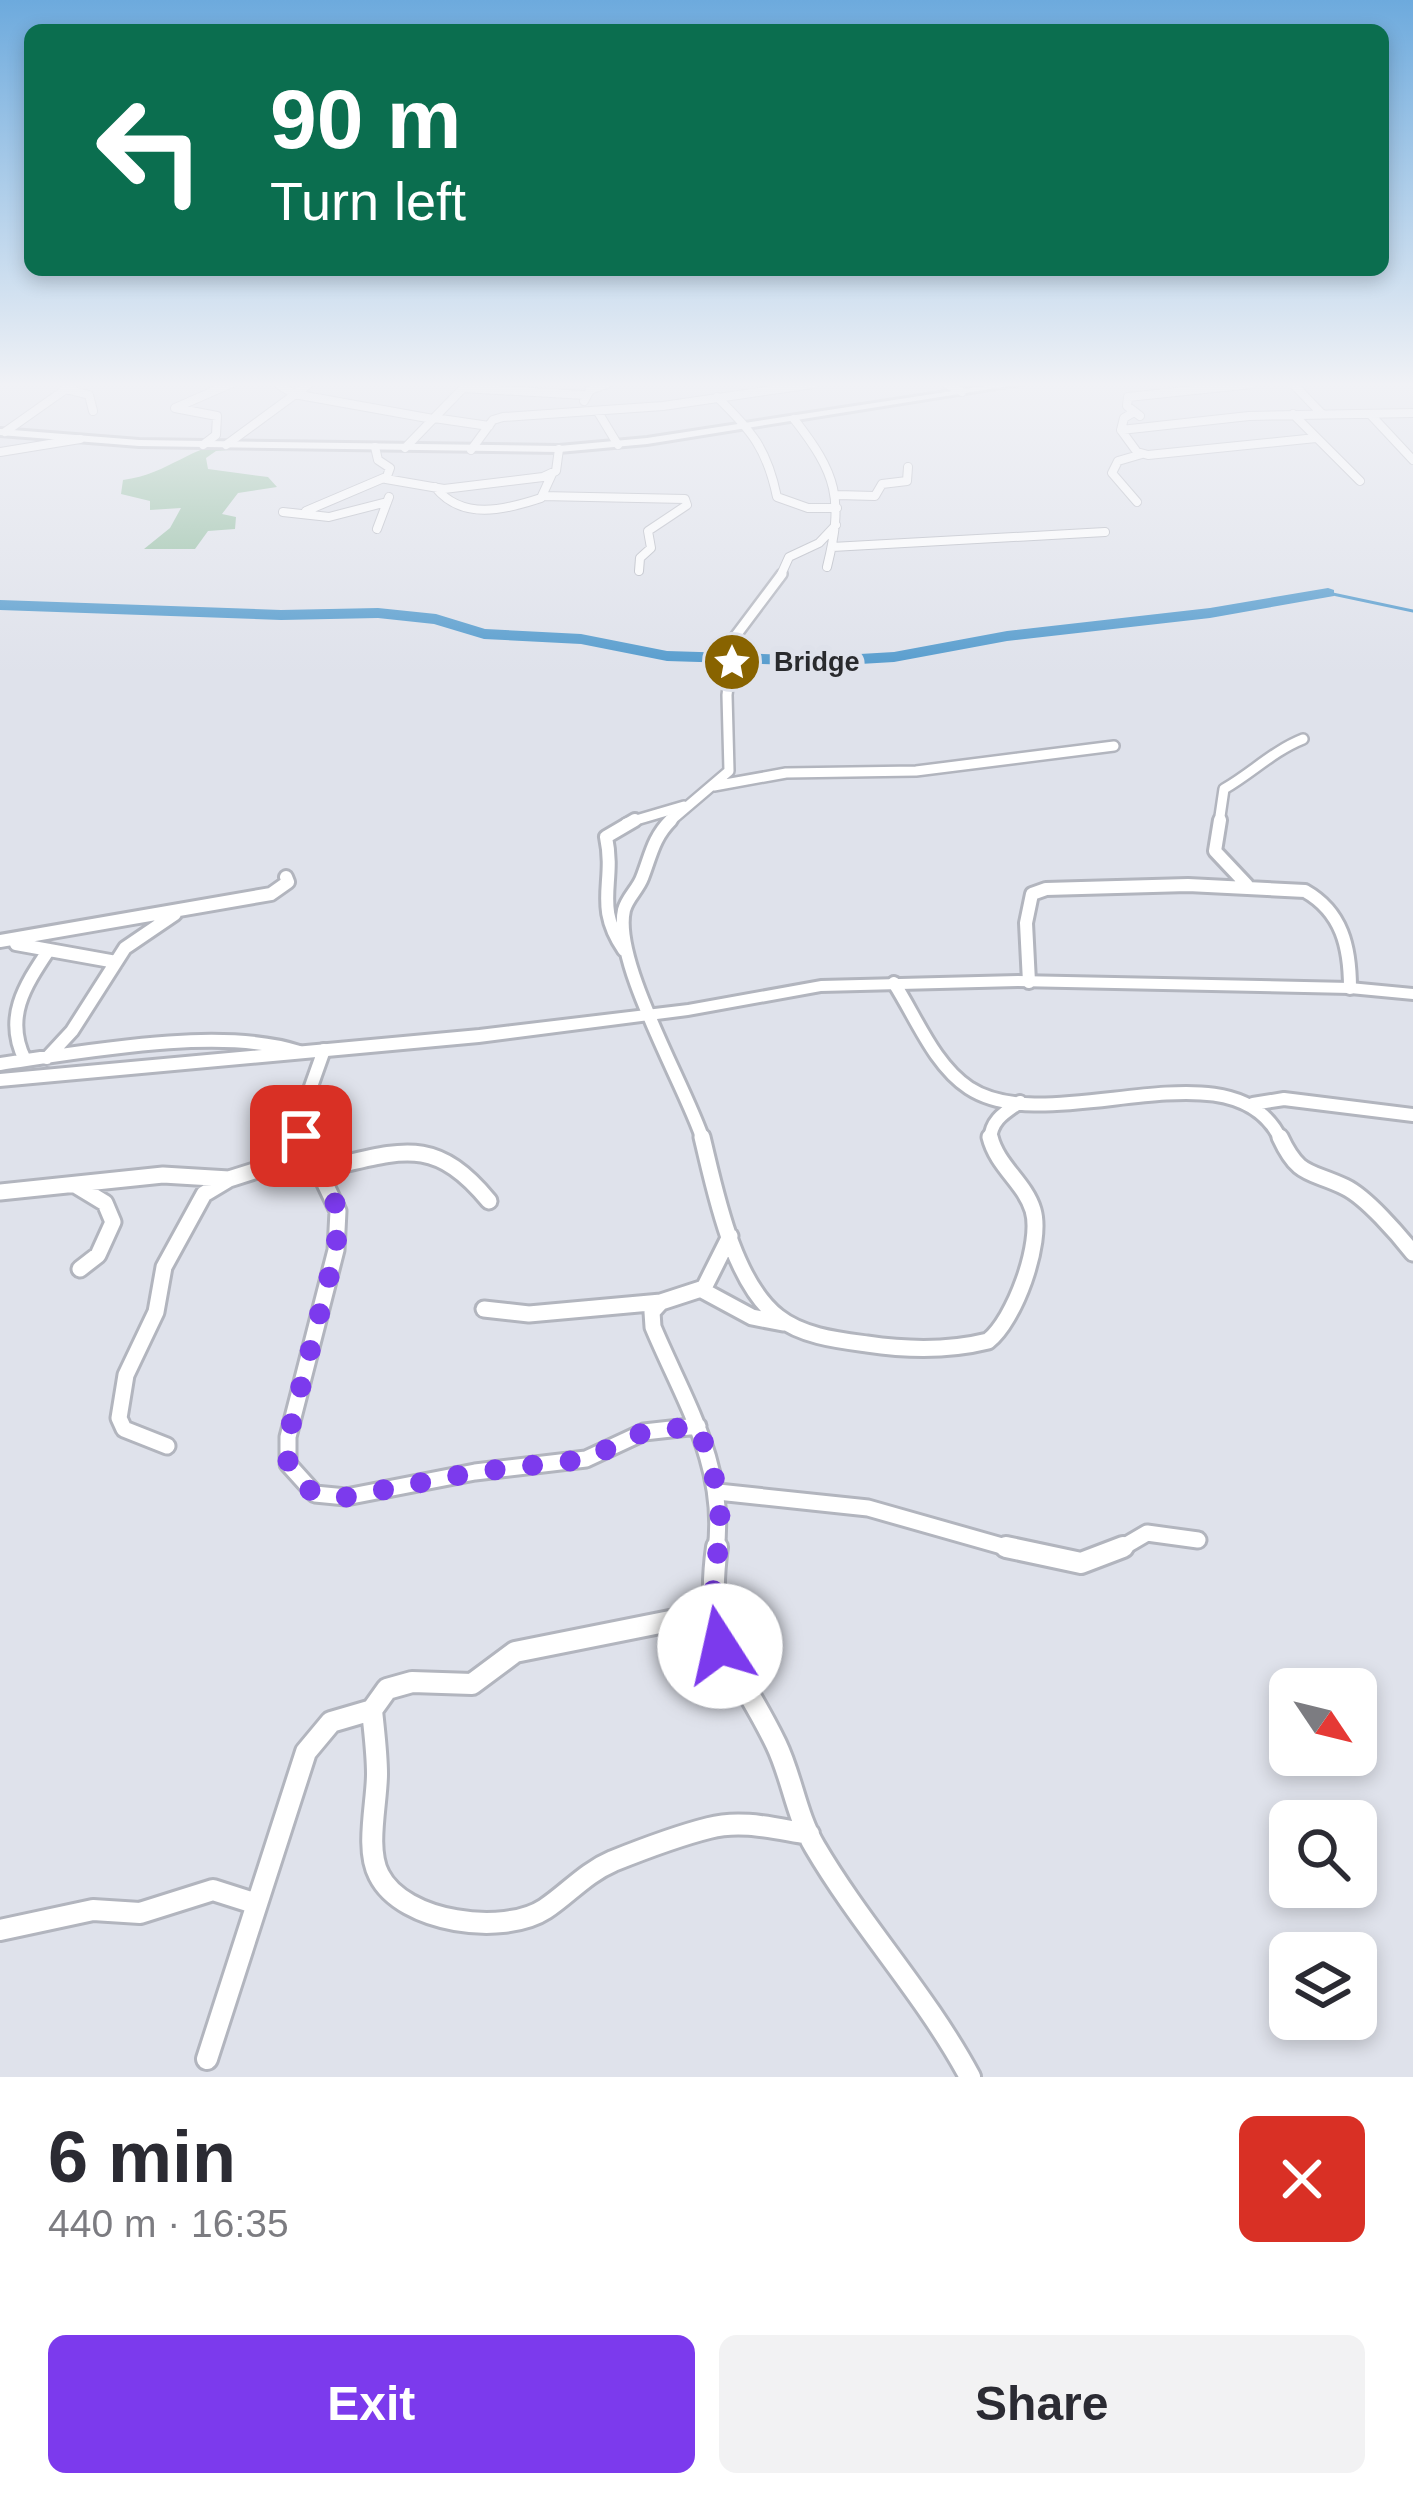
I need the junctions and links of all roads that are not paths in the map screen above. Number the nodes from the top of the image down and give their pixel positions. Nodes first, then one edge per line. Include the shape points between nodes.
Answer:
1 (390, 481) junction
2 (528, 481) edge
3 (549, 481) edge
4 (774, 481) edge
5 (833, 481) edge
6 (907, 481) edge
7 (1119, 481) edge
8 (435, 487) junction
9 (837, 495) junction
10 (542, 496) junction
11 (387, 502) junction
12 (1137, 502) dead end
13 (837, 508) junction
14 (283, 512) dead end
15 (301, 513) junction
16 (836, 524) junction
17 (377, 529) dead end
18 (1106, 532) dead end
19 (832, 547) junction
20 (827, 567) dead end
21 (639, 571) dead end
22 (1303, 739) dead end
23 (1114, 746) dead end
24 (713, 787) junction
25 (696, 801) junction
26 (286, 877) dead end
27 (1254, 888) junction
28 (187, 908) junction
29 (2, 941) edge
30 (48, 951) junction
31 (625, 951) junction
32 (116, 962) junction
33 (1029, 982) junction
34 (895, 983) junction
35 (1350, 988) junction
36 (1413, 994) edge
37 (650, 1015) junction
38 (324, 1050) junction
39 (299, 1052) junction
40 (46, 1058) junction
41 (25, 1060) junction
42 (0, 1064) edge
43 (0, 1080) edge
44 (1020, 1102) junction
45 (1252, 1104) junction
46 (1413, 1114) edge
47 (311, 1153) junction
48 (322, 1169) junction
49 (229, 1179) junction
50 (76, 1185) junction
51 (0, 1192) edge
52 (489, 1201) dead end
53 (730, 1236) junction
54 (1413, 1253) edge
55 (80, 1269) dead end
56 (702, 1290) junction
57 (661, 1302) junction
58 (484, 1310) dead end
59 (788, 1324) junction
60 (698, 1426) junction
61 (167, 1446) dead end
62 (718, 1492) junction
63 (1198, 1540) dead end
64 (710, 1612) junction
65 (372, 1710) junction
66 (808, 1834) junction
67 (254, 1903) junction
68 (0, 1930) edge
69 (207, 2059) dead end
70 (970, 2077) edge

1 - 8 street
1 - 11 street
1 - 15 street
2 - 8 street
3 - 10 street
4 - 13 street via 777,497
5 - 9 street
6 - 9 street via 882,484 875,496
7 - 12 street
8 - 10 street via 446,501 491,512
9 - 13 street
10 - 21 street via 685,499 648,531 651,548
11 - 15 street via 329,517
11 - 17 street
13 - 16 street
14 - 15 street
16 - 19 street
16 - 24 street via 787,559 735,636 728,771
18 - 19 street
19 - 20 street
22 - 27 street via 1224,788 1214,851
23 - 24 street via 902,772 786,773
24 - 25 street
25 - 31 street via 653,844 622,915
25 - 31 street via 627,822 606,837 608,926
26 - 28 street via 271,894
27 - 33 street via 1039,890 1026,923
27 - 35 street via 1305,891 1330,908 1346,939
28 - 29 street
28 - 32 street via 139,935
29 - 30 street
30 - 32 street
30 - 41 street via 6,1024 8,1042
31 - 37 street
32 - 40 street
33 - 34 street
33 - 35 street
34 - 37 street via 807,988
34 - 44 street via 968,1087
35 - 36 street
37 - 38 street
37 - 53 street via 703,1138
38 - 39 street
38 - 47 street via 297,1118
39 - 40 street via 172,1044
39 - 43 street
40 - 41 street
41 - 42 street
44 - 45 street via 1183,1092
44 - 59 street via 1001,1112 989,1135 1036,1219 1018,1301 1000,1336 914,1348
45 - 46 street via 1284,1099
45 - 54 street via 1271,1115 1305,1174 1352,1190
47 - 48 street
47 - 49 street
48 - 52 street via 432,1152 459,1163
48 - 60 street via 338,1211 336,1250 288,1437 288,1464 315,1494 346,1497 586,1459 644,1432
49 - 50 street via 191,1173
49 - 61 street via 204,1194 164,1267 156,1312 126,1375 124,1429
50 - 51 street
50 - 55 street via 105,1203 113,1222 98,1255
53 - 56 street
53 - 59 street via 767,1305
56 - 57 street
56 - 59 street via 752,1317
57 - 58 street via 541,1316
57 - 60 street via 653,1327
60 - 62 street
62 - 63 street via 868,1508 1055,1561 1104,1558 1147,1532
62 - 64 street
64 - 65 street via 515,1652 472,1684 387,1689
64 - 66 street via 720,1646 780,1752
65 - 66 street via 380,1877 408,1906 455,1922 543,1911 611,1862 709,1828 737,1823
65 - 67 street via 331,1722 306,1752
66 - 70 street via 920,1989
67 - 68 street via 213,1890 140,1913 93,1910
67 - 69 street

